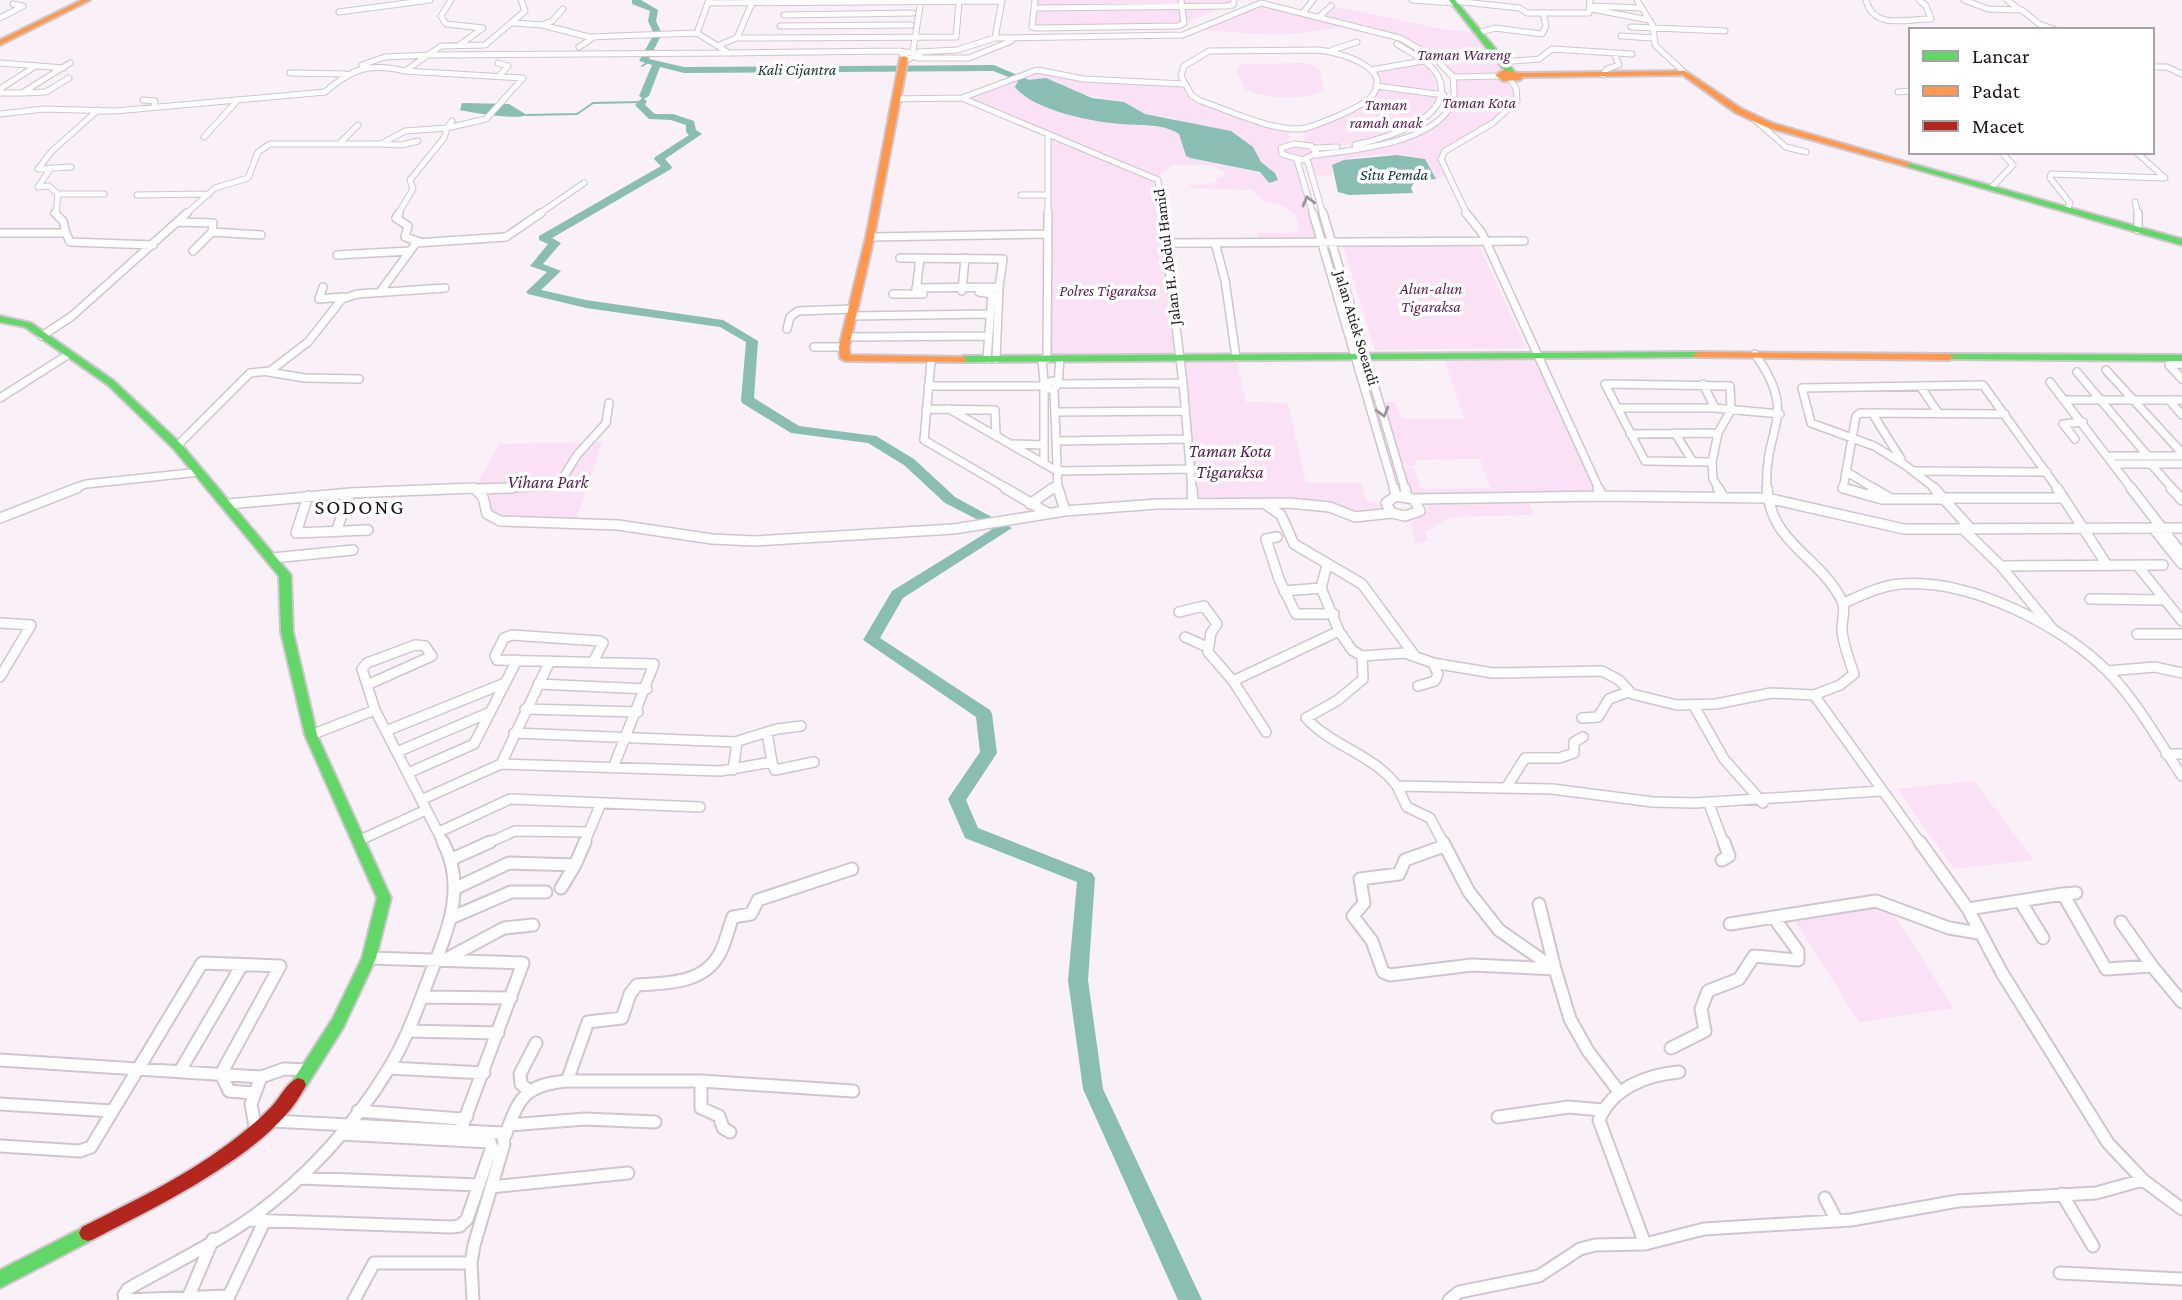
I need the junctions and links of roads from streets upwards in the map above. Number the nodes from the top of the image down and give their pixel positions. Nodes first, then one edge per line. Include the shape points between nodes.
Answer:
1 (21, 0) edge
2 (87, 0) edge
3 (430, 0) edge
4 (451, 0) edge
5 (521, 0) edge
6 (1035, 0) edge
7 (1083, 0) edge
8 (1234, 0) edge
9 (1313, 0) edge
10 (1412, 0) edge
11 (1637, 0) edge
12 (1866, 0) edge
13 (1919, 0) edge
14 (1964, 0) edge
15 (2007, 0) edge
16 (708, 1) edge
17 (790, 1) edge
18 (919, 1) edge
19 (1002, 1) edge
20 (1453, 1) edge
21 (396, 2) edge
22 (959, 2) junction
23 (1260, 2) edge
24 (752, 3) junction
25 (1182, 3) edge
26 (1590, 5) edge
27 (1331, 6) dead end
28 (1083, 7) junction
29 (1035, 8) junction
30 (1642, 8) junction
31 (564, 9) dead end
32 (2019, 9) junction
33 (339, 12) dead end
34 (913, 13) junction
35 (1303, 13) junction
36 (1544, 13) junction
37 (784, 15) junction
38 (1320, 17) junction
39 (0, 18) edge
40 (1649, 20) junction
41 (514, 23) junction
42 (911, 24) junction
43 (542, 25) junction
44 (780, 26) junction
45 (1631, 27) dead end
46 (2050, 28) edge
47 (1653, 29) junction
48 (1725, 30) dead end
49 (697, 33) junction
50 (1478, 33) junction
51 (1621, 36) dead end
52 (594, 37) junction
53 (912, 37) junction
54 (956, 37) junction
55 (1019, 37) junction
56 (737, 38) junction
57 (775, 38) junction
58 (994, 38) junction
59 (1653, 38) junction
60 (1357, 42) dead end
61 (0, 43) edge
62 (1004, 43) junction
63 (974, 44) junction
64 (460, 45) junction
65 (485, 45) junction
66 (719, 45) junction
67 (579, 47) dead end
68 (1330, 51) junction
69 (729, 52) junction
70 (772, 52) junction
71 (474, 54) junction
72 (1615, 54) junction
73 (1632, 54) dead end
74 (430, 55) junction
75 (907, 57) junction
76 (1436, 59) junction
77 (1425, 61) junction
78 (498, 62) dead end
79 (1501, 62) junction
80 (70, 63) dead end
81 (1363, 64) junction
82 (0, 66) edge
83 (35, 66) junction
84 (1386, 66) junction
85 (2154, 67) edge
86 (64, 68) junction
87 (1371, 70) junction
88 (405, 71) junction
89 (349, 73) junction
90 (290, 74) dead end
91 (1685, 74) junction
92 (2182, 74) edge
93 (500, 75) junction
94 (1603, 75) junction
95 (1181, 76) junction
96 (1510, 76) junction
97 (1453, 77) junction
98 (69, 78) dead end
99 (1137, 80) junction
100 (1184, 84) junction
101 (1375, 88) junction
102 (0, 91) edge
103 (1909, 91) edge
104 (1898, 92) dead end
105 (22, 93) junction
106 (180, 94) dead end
107 (1441, 94) junction
108 (1454, 96) junction
109 (962, 98) junction
110 (895, 99) junction
111 (143, 100) dead end
112 (238, 100) junction
113 (174, 104) junction
114 (154, 107) junction
115 (98, 110) junction
116 (0, 114) edge
117 (1754, 119) junction
118 (452, 121) dead end
119 (358, 125) dead end
120 (447, 128) junction
121 (1282, 128) junction
122 (1304, 128) junction
123 (1048, 134) junction
124 (204, 137) dead end
125 (418, 141) dead end
126 (341, 142) junction
127 (381, 144) junction
128 (1304, 144) junction
129 (1289, 145) junction
130 (1315, 152) junction
131 (1806, 152) dead end
132 (2003, 154) edge
133 (2138, 154) edge
134 (1307, 159) junction
135 (1297, 160) junction
136 (71, 167) dead end
137 (50, 169) junction
138 (584, 183) dead end
139 (1992, 187) junction
140 (58, 194) junction
141 (104, 194) dead end
142 (209, 194) junction
143 (137, 195) dead end
144 (1021, 195) dead end
145 (1047, 195) junction
146 (2135, 202) dead end
147 (2067, 209) junction
148 (177, 222) junction
149 (2138, 230) junction
150 (212, 232) junction
151 (0, 233) edge
152 (66, 233) junction
153 (1047, 234) junction
154 (261, 235) dead end
155 (870, 237) junction
156 (1485, 241) junction
157 (1524, 241) dead end
158 (420, 242) junction
159 (1319, 242) junction
160 (1332, 242) junction
161 (2182, 242) edge
162 (1166, 243) junction
163 (1215, 243) junction
164 (153, 245) junction
165 (193, 251) dead end
166 (409, 251) junction
167 (337, 255) dead end
168 (900, 258) dead end
169 (920, 258) junction
170 (965, 258) junction
171 (323, 287) dead end
172 (999, 287) junction
173 (445, 288) dead end
174 (962, 290) junction
175 (916, 291) junction
176 (380, 292) junction
177 (893, 294) dead end
178 (348, 296) junction
179 (853, 312) junction
180 (989, 314) junction
181 (0, 319) edge
182 (988, 327) junction
183 (997, 327) junction
184 (787, 329) dead end
185 (42, 336) junction
186 (988, 336) junction
187 (845, 342) junction
188 (814, 347) dead end
189 (69, 354) junction
190 (1536, 354) junction
191 (1755, 354) junction
192 (1359, 355) junction
193 (1236, 357) junction
194 (1180, 358) junction
195 (2182, 358) edge
196 (991, 359) junction
197 (1050, 359) junction
198 (931, 361) junction
199 (2182, 364) edge
200 (2106, 370) dead end
201 (268, 372) junction
202 (2077, 372) dead end
203 (359, 379) dead end
204 (2182, 379) edge
205 (2050, 382) dead end
206 (1182, 383) junction
207 (1703, 384) junction
208 (1044, 385) junction
209 (928, 386) junction
210 (1057, 386) junction
211 (1920, 386) junction
212 (0, 398) edge
213 (2065, 400) junction
214 (2100, 400) junction
215 (2133, 400) junction
216 (2169, 400) junction
217 (2182, 400) edge
218 (610, 403) dead end
219 (1618, 408) junction
220 (1715, 408) junction
221 (926, 409) junction
222 (949, 409) junction
223 (1731, 410) junction
224 (1185, 411) junction
225 (1057, 412) junction
226 (1872, 413) junction
227 (1780, 414) junction
228 (1939, 414) junction
229 (2005, 414) junction
230 (2182, 415) edge
231 (2083, 422) junction
232 (1675, 433) junction
233 (1718, 433) junction
234 (1630, 434) junction
235 (996, 435) junction
236 (1854, 437) junction
237 (1188, 439) junction
238 (2075, 439) dead end
239 (1057, 441) junction
240 (1012, 444) junction
241 (1044, 445) junction
242 (177, 446) junction
243 (2110, 456) junction
244 (2181, 458) edge
245 (2149, 460) junction
246 (1693, 462) junction
247 (1712, 462) junction
248 (1902, 462) junction
249 (1044, 463) junction
250 (2115, 464) junction
251 (1192, 469) junction
252 (1057, 471) junction
253 (1916, 471) junction
254 (200, 472) junction
255 (1846, 472) junction
256 (2047, 472) junction
257 (1057, 485) junction
258 (478, 489) junction
259 (350, 493) junction
260 (308, 496) junction
261 (1396, 496) junction
262 (1602, 496) junction
263 (1723, 497) junction
264 (1411, 498) junction
265 (1767, 498) junction
266 (1947, 498) junction
267 (2063, 498) junction
268 (1891, 499) junction
269 (2182, 500) edge
270 (1265, 503) junction
271 (228, 504) junction
272 (1030, 504) junction
273 (1193, 504) junction
274 (1065, 511) junction
275 (1048, 513) junction
276 (1392, 513) junction
277 (0, 518) edge
278 (2182, 526) edge
279 (1966, 528) junction
280 (2083, 528) junction
281 (368, 530) dead end
282 (2159, 530) junction
283 (336, 532) junction
284 (2182, 534) edge
285 (1277, 537) dead end
286 (354, 550) dead end
287 (2182, 554) edge
288 (273, 558) junction
289 (2182, 564) edge
290 (1327, 565) junction
291 (2107, 565) junction
292 (2137, 565) junction
293 (2163, 565) dead end
294 (2001, 566) junction
295 (1321, 588) junction
296 (1284, 591) junction
297 (2090, 600) dead end
298 (2165, 600) junction
299 (1844, 603) junction
300 (1179, 612) dead end
301 (1334, 614) junction
302 (2182, 621) edge
303 (0, 623) edge
304 (2053, 629) junction
305 (1339, 631) junction
306 (2137, 634) dead end
307 (2182, 634) edge
308 (1185, 637) dead end
309 (1207, 647) junction
310 (1362, 656) junction
311 (1416, 658) junction
312 (517, 660) junction
313 (550, 661) junction
314 (593, 662) junction
315 (1433, 663) junction
316 (2107, 671) junction
317 (2182, 673) edge
318 (0, 677) edge
319 (1233, 681) junction
320 (505, 683) junction
321 (538, 684) junction
322 (367, 685) junction
323 (1418, 686) dead end
324 (647, 689) junction
325 (1628, 691) junction
326 (1814, 695) junction
327 (1694, 706) junction
328 (375, 709) junction
329 (525, 709) junction
330 (638, 712) junction
331 (489, 713) junction
332 (1582, 718) dead end
333 (801, 726) dead end
334 (386, 731) junction
335 (1266, 732) dead end
336 (514, 733) junction
337 (767, 733) junction
338 (311, 735) junction
339 (1583, 737) dead end
340 (627, 738) junction
341 (737, 741) junction
342 (397, 752) junction
343 (2166, 754) junction
344 (2182, 754) edge
345 (772, 762) junction
346 (814, 762) dead end
347 (500, 764) junction
348 (614, 768) junction
349 (733, 770) junction
350 (408, 773) junction
351 (2182, 776) edge
352 (1397, 786) junction
353 (1506, 788) junction
354 (1881, 791) junction
355 (601, 803) junction
356 (1763, 803) junction
357 (1709, 804) junction
358 (423, 805) junction
359 (701, 807) dead end
360 (439, 832) junction
361 (589, 832) junction
362 (358, 841) junction
363 (1444, 846) junction
364 (452, 859) junction
365 (1722, 860) dead end
366 (575, 865) junction
367 (852, 869) dead end
368 (561, 888) dead end
369 (454, 889) junction
370 (546, 892) dead end
371 (2076, 893) dead end
372 (2063, 894) junction
373 (2020, 901) junction
374 (1539, 904) dead end
375 (1968, 909) junction
376 (453, 917) junction
377 (1774, 918) junction
378 (2121, 922) dead end
379 (1730, 924) dead end
380 (533, 925) dead end
381 (1979, 933) junction
382 (2043, 938) dead end
383 (369, 958) junction
384 (440, 960) junction
385 (242, 965) junction
386 (2152, 966) junction
387 (1555, 969) junction
388 (422, 997) junction
389 (511, 998) junction
390 (2182, 1002) edge
391 (408, 1031) junction
392 (498, 1033) junction
393 (536, 1043) dead end
394 (1671, 1048) dead end
395 (0, 1060) edge
396 (137, 1068) junction
397 (388, 1068) junction
398 (309, 1070) junction
399 (180, 1072) junction
400 (1679, 1072) dead end
401 (484, 1073) junction
402 (221, 1074) junction
403 (261, 1077) junction
404 (567, 1081) junction
405 (701, 1081) junction
406 (527, 1089) junction
407 (853, 1091) dead end
408 (253, 1093) junction
409 (1620, 1093) junction
410 (0, 1104) edge
411 (1602, 1110) junction
412 (112, 1111) junction
413 (358, 1111) junction
414 (467, 1116) junction
415 (1497, 1117) dead end
416 (270, 1121) junction
417 (655, 1122) dead end
418 (344, 1130) junction
419 (507, 1130) junction
420 (257, 1131) junction
421 (460, 1132) junction
422 (730, 1132) dead end
423 (0, 1146) edge
424 (628, 1173) dead end
425 (299, 1178) junction
426 (2143, 1180) junction
427 (485, 1186) junction
428 (2062, 1194) junction
429 (1825, 1198) dead end
430 (2182, 1209) edge
431 (248, 1220) junction
432 (265, 1220) junction
433 (1838, 1221) junction
434 (213, 1239) junction
435 (1645, 1244) junction
436 (2093, 1247) dead end
437 (471, 1263) junction
438 (2060, 1273) dead end
439 (0, 1279) edge
440 (2182, 1279) edge
441 (188, 1298) junction
442 (228, 1298) edge
443 (355, 1300) edge
444 (473, 1300) edge
445 (1449, 1300) edge

1 - 39 street via 10,4 23,6
2 - 61 street
3 - 21 street
4 - 64 street via 441,16 446,24 483,28
5 - 41 street via 526,11
6 - 29 street
7 - 28 street
8 - 25 street via 1231,5
9 - 35 street
10 - 20 street
11 - 30 street
12 - 13 street via 1869,13 1878,20 1931,19
14 - 32 street via 1988,9
15 - 32 street
16 - 24 street
16 - 49 street
17 - 18 street
17 - 24 street
17 - 37 street
18 - 22 street
18 - 34 street
18 - 53 street
19 - 22 street
19 - 58 street
20 - 36 street
20 - 50 street
21 - 33 street
22 - 54 street
23 - 35 street
23 - 55 street via 1178,35
23 - 77 street via 1392,41
24 - 56 street
25 - 28 street
25 - 29 street via 1184,23 1178,26 1038,29 1032,27
26 - 30 street
26 - 36 street via 1590,13
26 - 40 street
27 - 38 street
28 - 29 street
30 - 40 street
31 - 43 street
32 - 46 street
34 - 37 street
34 - 42 street
35 - 38 street
36 - 50 street via 1544,36 1495,28
37 - 44 street
38 - 76 street via 1399,38
40 - 47 street
41 - 43 street
41 - 65 street
42 - 44 street
42 - 53 street
43 - 52 street
44 - 57 street
45 - 47 street
47 - 48 street
47 - 59 street
49 - 52 street
49 - 66 street
50 - 79 street
51 - 59 street
52 - 67 street
53 - 54 street
53 - 57 street
53 - 75 street
54 - 63 street
55 - 58 street
55 - 62 street
56 - 57 street
56 - 66 street
57 - 70 street
58 - 62 street
58 - 63 street
59 - 91 street via 1661,53
60 - 68 street
62 - 75 street via 969,58
63 - 75 street
64 - 65 street
64 - 74 street via 441,46
65 - 71 street
66 - 69 street
68 - 81 street
68 - 95 street via 1209,51 1184,66
69 - 70 street
69 - 71 street
70 - 75 street
71 - 74 street
72 - 73 street
72 - 79 street via 1552,46 1539,59
72 - 94 street via 1619,65
74 - 88 street
74 - 89 street via 385,57
75 - 110 street
76 - 77 street
76 - 97 street
77 - 84 street
77 - 107 street via 1441,82
78 - 93 street via 508,65
79 - 96 street
80 - 86 street
81 - 84 street
81 - 87 street
82 - 83 street
83 - 86 street
83 - 102 street
84 - 87 street
85 - 92 street
86 - 105 street
87 - 101 street
88 - 89 street via 381,66
88 - 93 street
89 - 90 street
89 - 112 street via 325,92
91 - 94 street
91 - 117 street
93 - 120 street via 523,78 493,117
94 - 96 street
95 - 99 street
95 - 100 street
96 - 97 street
96 - 156 street via 1517,101 1508,112 1440,155
97 - 108 street
98 - 105 street via 46,92
99 - 100 street
99 - 109 street via 1084,79 1040,70
100 - 121 street via 1201,101
101 - 107 street
101 - 122 street via 1360,105
102 - 105 street
103 - 104 street
106 - 113 street
107 - 108 street
107 - 130 street via 1430,116 1415,125 1364,143
108 - 130 street via 1449,110 1424,130 1372,148
109 - 110 street
109 - 123 street, Jalan H. Abdul Hamid
110 - 155 street
111 - 114 street via 155,101
112 - 113 street
112 - 124 street
113 - 114 street
114 - 115 street
115 - 116 street
115 - 137 street via 38,169
117 - 131 street via 1786,147
117 - 139 street
118 - 120 street
119 - 126 street
120 - 127 street via 405,131
120 - 158 street via 408,183 413,189 396,219 408,226 405,237
121 - 122 street
121 - 129 street via 1289,132
122 - 128 street
123 - 145 street
123 - 162 street, Jalan H. Abdul Hamid via 1158,180
125 - 127 street
126 - 127 street
126 - 142 street via 270,144 258,152 248,178 222,184
128 - 129 street
128 - 130 street
129 - 135 street, Jalan Atiek Soeardi via 1281,148 1282,154
130 - 134 street
132 - 139 street via 2013,165
133 - 147 street via 2165,178 2051,174 2070,202
134 - 135 street
134 - 160 street, Jalan Atiek Soeardi
159 -> 135 street, Jalan Atiek Soeardi
136 - 137 street
137 - 140 street via 38,187 49,186
138 - 158 street via 506,237
139 - 147 street
140 - 141 street
140 - 152 street via 55,213
142 - 143 street
142 - 148 street
144 - 145 street
145 - 153 street
146 - 149 street
147 - 149 street
148 - 150 street via 213,223
148 - 164 street
149 - 161 street
150 - 154 street
150 - 165 street
151 - 152 street
152 - 164 street via 70,242
153 - 155 street
153 - 197 street
155 - 179 street
156 - 157 street
156 - 160 street
156 - 190 street
158 - 166 street
159 - 160 street
159 - 163 street
159 - 192 street, Jalan Atiek Soeardi
160 - 192 street, Jalan Atiek Soeardi
162 - 163 street
162 - 194 street, Jalan H. Abdul Hamid
163 - 193 street
164 - 185 street via 72,316
166 - 167 street
166 - 176 street
168 - 169 street
169 - 170 street
169 - 175 street
170 - 172 street via 1003,259
170 - 174 street
171 - 178 street via 319,299
172 - 174 street
172 - 183 street
173 - 176 street
174 - 175 street
174 - 180 street via 990,292
175 - 177 street
176 - 178 street
178 - 201 street via 335,304 308,342
179 - 180 street
179 - 184 street via 798,311 790,317
179 - 187 street
180 - 182 street
181 - 185 street via 22,322
182 - 183 street
182 - 186 street
183 - 196 street
185 - 189 street
186 - 187 street
186 - 196 street
187 - 188 street
187 - 198 street via 848,360
189 - 212 street
189 - 242 street via 111,383
190 - 191 street
190 - 192 street
190 - 262 street
191 - 195 street
191 - 227 street via 1778,387
192 - 193 street
192 - 261 street, Jalan Atiek Soeardi
192 -> 264 street, Jalan Atiek Soeardi
193 - 194 street
194 - 197 street
194 - 206 street, Jalan H. Abdul Hamid
196 - 197 street
196 - 198 street
197 - 208 street
197 - 210 street
198 - 209 street
199 - 204 street via 2169,365
200 - 215 street
201 - 203 street
201 - 242 street via 250,373
202 - 214 street
205 - 213 street
206 - 210 street
206 - 224 street, Jalan H. Abdul Hamid
207 - 219 street via 1605,384
207 - 220 street
207 - 223 street via 1730,386
208 - 209 street
208 - 210 street
208 - 241 street
209 - 221 street
210 - 225 street
211 - 228 street
211 - 229 street via 1983,385
211 - 236 street via 1802,388 1811,424
213 - 214 street
213 - 231 street
214 - 215 street
214 - 245 street
215 - 216 street
215 - 244 street
216 - 217 street
216 - 230 street
218 - 258 street via 606,423 577,455 558,486
219 - 220 street
219 - 234 street
220 - 223 street
221 - 222 street
221 - 272 street via 925,442
222 - 235 street
222 - 235 street via 995,410
223 - 227 street
223 - 233 street
224 - 225 street
224 - 237 street, Jalan H. Abdul Hamid
225 - 239 street
226 - 228 street
226 - 236 street via 1856,416
226 - 248 street
227 - 265 street
228 - 229 street
229 - 256 street
231 - 238 street via 2063,424
231 - 243 street
232 - 233 street
232 - 234 street
232 - 246 street
233 - 247 street
234 - 246 street via 1645,461
235 - 240 street
236 - 248 street
236 - 255 street
237 - 239 street
237 - 251 street, Jalan H. Abdul Hamid
239 - 252 street
240 - 241 street
240 - 249 street
241 - 249 street
242 - 254 street
243 - 245 street
243 - 250 street
244 - 245 street
245 - 250 street
245 - 269 street
246 - 247 street
247 - 263 street via 1713,479
248 - 253 street
249 - 252 street
250 - 282 street
251 - 252 street
251 - 273 street, Jalan H. Abdul Hamid
252 - 257 street
253 - 256 street
253 - 266 street
254 - 271 street
254 - 277 street via 86,484
255 - 268 street
255 - 268 street via 1843,490
256 - 267 street
257 - 272 street
257 - 274 street
258 - 259 street
258 - 275 street via 487,514 500,521 618,525 731,541 954,529
259 - 260 street
259 - 283 street
260 - 271 street
260 - 283 street via 296,533
261 - 264 street
261 - 276 street via 1386,503
262 - 263 street
262 - 264 street
263 - 265 street
264 - 276 street via 1421,507 1417,514
265 - 279 street via 1896,528
265 - 299 street via 1779,531
266 - 267 street
266 - 268 street
266 - 279 street
267 - 280 street
270 - 273 street
270 - 276 street via 1319,505 1355,517
270 - 290 street via 1280,515 1294,544
271 - 288 street
272 - 275 street
273 - 274 street
274 - 275 street
278 - 282 street
279 - 280 street
279 - 294 street
280 - 282 street
280 - 291 street
281 - 283 street
282 - 284 street
282 - 287 street
282 - 289 street
285 - 296 street via 1266,539
286 - 288 street
288 - 338 street via 285,575 287,632
290 - 295 street
290 - 311 street via 1362,584
291 - 292 street
291 - 294 street
292 - 293 street
292 - 298 street
294 - 304 street
295 - 296 street
295 - 301 street
296 - 301 street via 1297,616
297 - 298 street
298 - 302 street
299 - 304 street via 1886,586 1909,584 1976,596
299 - 326 street via 1845,648 1854,674
300 - 309 street via 1200,607 1209,610 1217,624
301 - 305 street
303 - 318 street via 31,624
304 - 316 street
305 - 310 street
305 - 319 street
306 - 307 street
308 - 309 street
309 - 319 street
310 - 311 street via 1405,653
310 - 352 street via 1363,679 1306,718 1334,743 1385,769
311 - 315 street
312 - 313 street
312 - 314 street via 495,659 508,636 600,641
312 - 320 street
313 - 314 street
313 - 321 street
314 - 324 street via 654,664
315 - 323 street via 1435,681
315 - 325 street via 1493,673 1602,671
316 - 317 street via 2155,667
316 - 343 street
319 - 335 street
320 - 331 street
320 - 334 street
321 - 324 street
321 - 329 street
322 - 322 street via 432,656 432,653 419,644 367,663 362,669
322 - 328 street
324 - 330 street
325 - 327 street via 1660,702
325 - 332 street via 1609,699 1598,716
326 - 327 street via 1771,693
326 - 354 street
327 - 356 street via 1724,759
328 - 334 street
328 - 338 street
329 - 330 street
329 - 336 street
330 - 340 street
331 - 342 street
331 - 350 street via 471,746
333 - 337 street
334 - 342 street
336 - 340 street
336 - 347 street
337 - 341 street
337 - 345 street
338 - 362 street
339 - 353 street via 1574,742 1576,750 1568,756 1525,758
340 - 341 street
340 - 348 street
341 - 349 street
342 - 350 street
343 - 344 street
343 - 351 street
345 - 346 street via 775,770
345 - 349 street
347 - 348 street
347 - 358 street
348 - 349 street
350 - 358 street
352 - 353 street
352 - 363 street via 1407,807 1430,818
353 - 357 street
354 - 356 street
354 - 375 street
355 - 359 street
355 - 360 street via 506,800
355 - 361 street
356 - 357 street
357 - 365 street via 1730,856
358 - 360 street
358 - 362 street
360 - 364 street
361 - 364 street via 515,831
361 - 366 street
362 - 383 street via 384,898
363 - 387 street via 1469,892 1499,930
363 - 387 street via 1405,860 1399,874 1360,879 1364,903 1353,916 1372,941 1385,975 1482,965
364 - 369 street
366 - 368 street
366 - 369 street via 517,861
367 - 404 street via 758,900 751,914 733,917 719,957 702,974 688,980 638,985 622,1018 588,1022
369 - 376 street
370 - 376 street via 511,892
371 - 372 street
372 - 373 street
372 - 386 street via 2106,969
373 - 375 street
373 - 382 street
374 - 387 street
375 - 381 street
376 - 384 street
377 - 379 street
377 - 381 street via 1876,901 1953,932
377 - 394 street via 1800,955 1798,960 1754,956 1739,979 1708,991 1701,1009 1705,1031
378 - 386 street
380 - 384 street via 504,928
381 - 426 street via 2108,1143
383 - 384 street
383 - 398 street
384 - 388 street
384 - 389 street via 521,961
385 - 396 street via 202,963
385 - 399 street
385 - 402 street via 280,967
386 - 390 street
387 - 409 street via 1577,1032
388 - 389 street
388 - 391 street
389 - 392 street
391 - 392 street
391 - 397 street
392 - 401 street
393 - 406 street via 520,1074
395 - 396 street
396 - 399 street
396 - 412 street
397 - 401 street
397 - 413 street
398 - 403 street via 284,1069
398 - 416 street
399 - 402 street
400 - 409 street via 1659,1073
401 - 414 street
402 - 403 street
402 - 408 street via 229,1091
403 - 408 street
404 - 405 street
404 - 406 street via 540,1082
405 - 407 street
405 - 422 street via 701,1108 719,1115 723,1128
406 - 419 street
408 - 420 street via 249,1116
409 - 411 street
410 - 412 street
411 - 415 street via 1569,1107
411 - 435 street via 1599,1120
412 - 423 street via 90,1147 80,1151
413 - 414 street
413 - 418 street
414 - 421 street
416 - 418 street
416 - 420 street
417 - 419 street via 585,1119
418 - 421 street
418 - 425 street
418 - 427 street via 490,1142
419 - 421 street
419 - 427 street
420 - 439 street via 184,1183
424 - 427 street
425 - 427 street
425 - 431 street
426 - 428 street via 2109,1191
426 - 430 street
427 - 432 street via 460,1226
427 - 437 street
428 - 433 street via 1958,1201
428 - 436 street
429 - 433 street
431 - 432 street
431 - 434 street
432 - 442 street
433 - 435 street via 1704,1229
434 - 441 street
434 - 441 street via 124,1295 125,1300
435 - 445 street via 1580,1249 1539,1276 1459,1292
437 - 443 street via 374,1264
437 - 444 street
438 - 440 street
441 - 442 street

